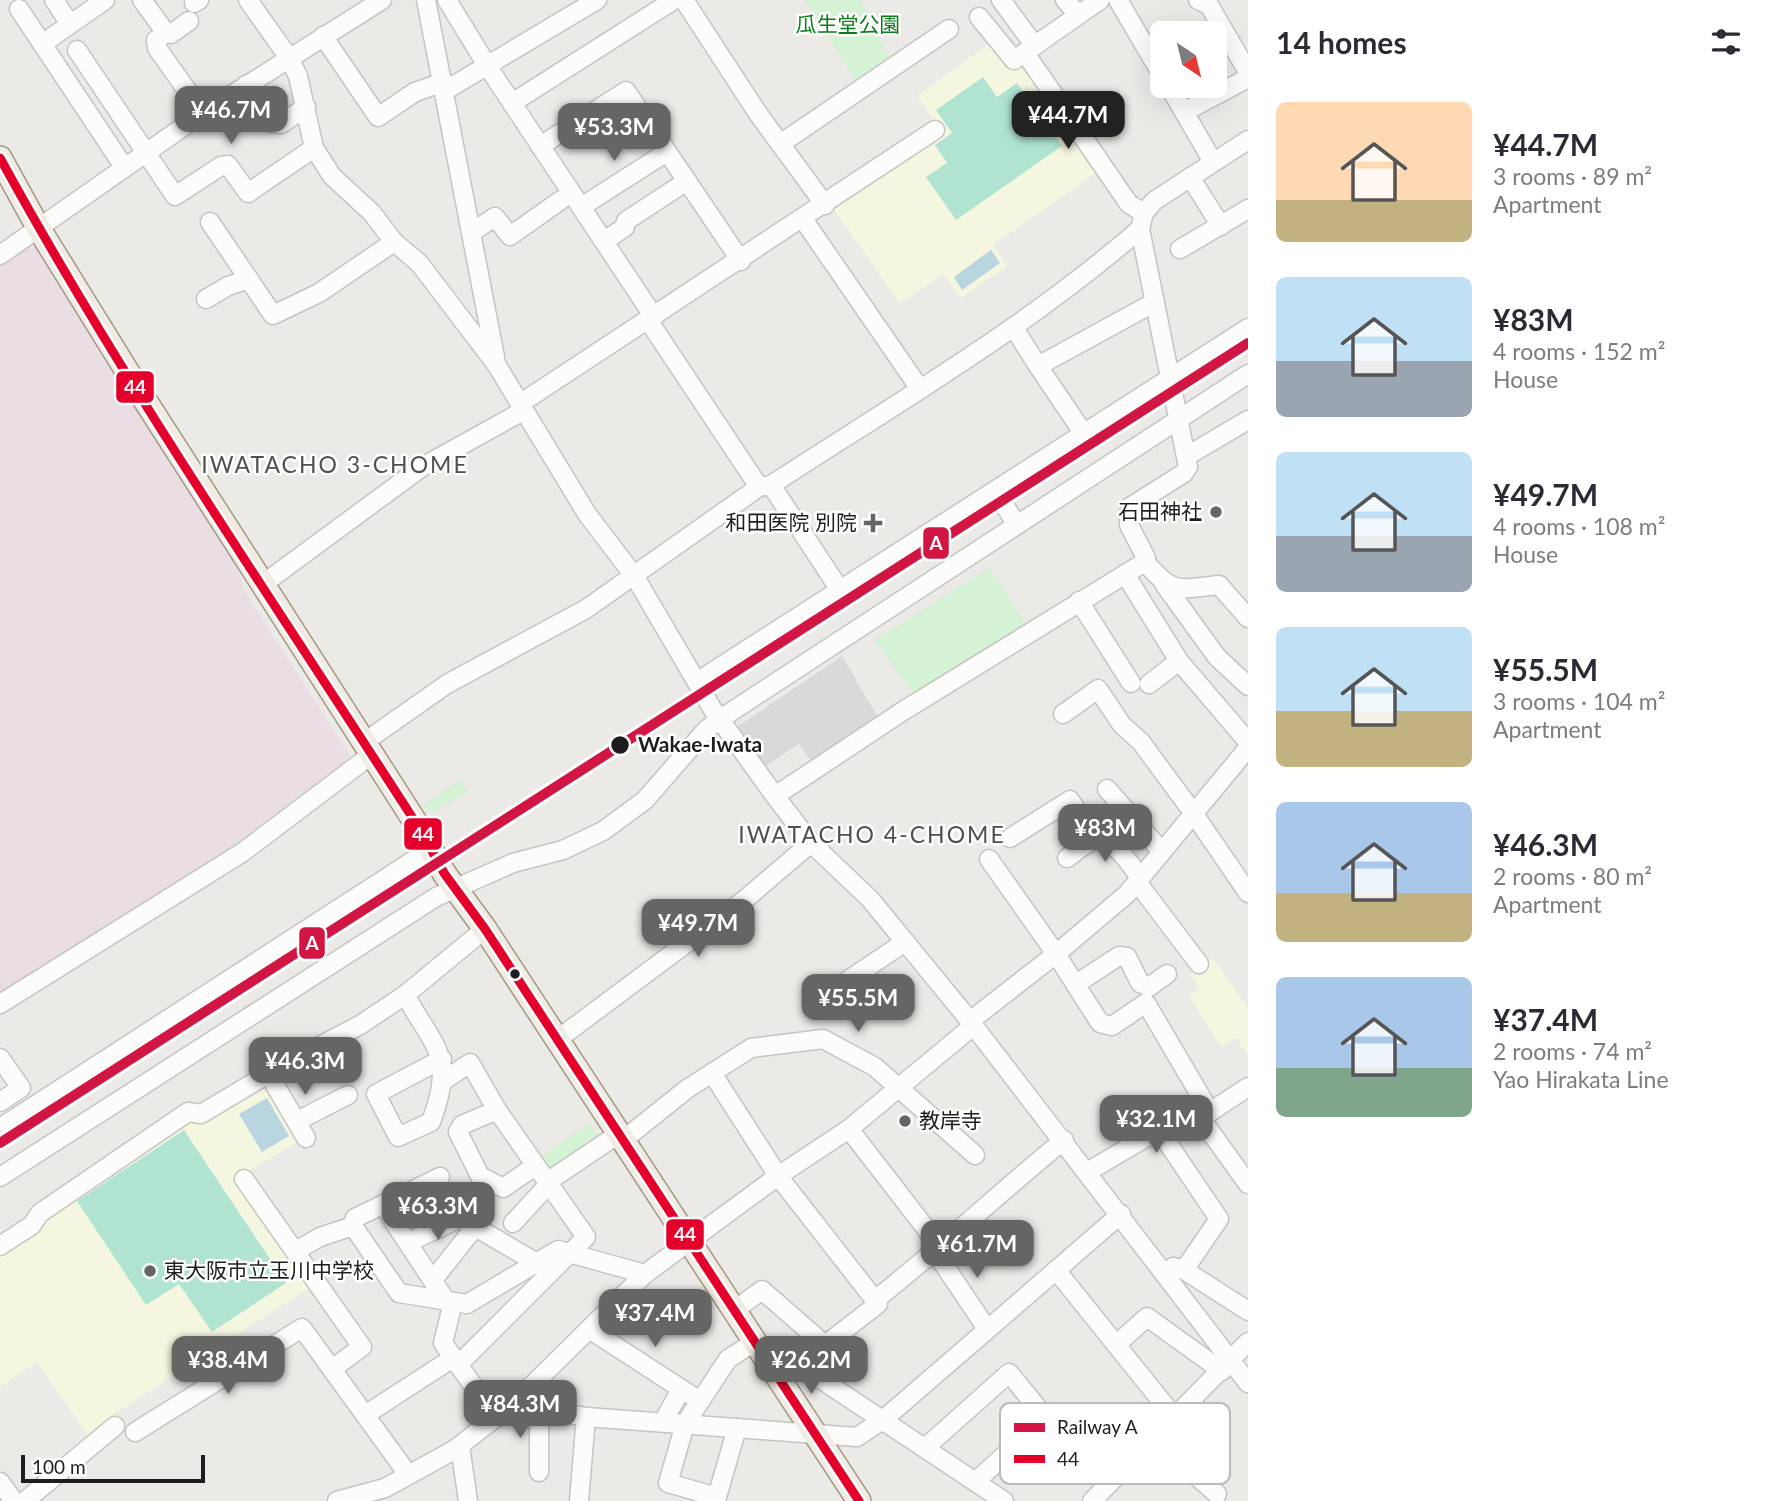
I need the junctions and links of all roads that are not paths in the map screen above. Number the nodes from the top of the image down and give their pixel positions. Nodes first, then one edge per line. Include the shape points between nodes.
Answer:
1 (54, 0) edge
2 (105, 0) edge
3 (142, 0) edge
4 (248, 0) edge
5 (382, 0) edge
6 (426, 0) edge
7 (447, 0) edge
8 (597, 0) edge
9 (674, 0) edge
10 (684, 0) edge
11 (1001, 0) edge
12 (1065, 0) edge
13 (1100, 0) edge
14 (1118, 0) edge
15 (1198, 0) edge
16 (194, 8) edge
17 (19, 9) dead end
18 (1078, 14) junction
19 (979, 18) dead end
20 (70, 24) junction
21 (949, 29) dead end
22 (166, 33) junction
23 (323, 36) junction
24 (42, 44) junction
25 (77, 50) dead end
26 (1030, 50) junction
27 (1150, 55) edge
28 (289, 58) junction
29 (488, 67) junction
30 (1248, 72) edge
31 (1248, 78) edge
32 (246, 85) junction
33 (445, 86) junction
34 (1176, 98) edge
35 (512, 103) junction
36 (306, 107) junction
37 (1184, 112) junction
38 (203, 113) junction
39 (935, 130) dead end
40 (1248, 140) edge
41 (780, 144) junction
42 (540, 146) junction
43 (314, 148) junction
44 (147, 152) junction
45 (667, 152) junction
46 (0, 158) edge
47 (1213, 162) junction
48 (124, 167) junction
49 (1190, 177) junction
50 (687, 181) junction
51 (561, 200) dead end
52 (825, 205) junction
53 (581, 207) junction
54 (1248, 209) edge
55 (803, 219) junction
56 (1142, 221) junction
57 (210, 222) dead end
58 (1220, 226) junction
59 (39, 229) junction
60 (472, 232) junction
61 (394, 242) junction
62 (604, 242) junction
63 (1180, 249) dead end
64 (0, 255) edge
65 (741, 261) junction
66 (249, 279) junction
67 (206, 299) dead end
68 (1155, 302) junction
69 (651, 318) junction
70 (1014, 328) junction
71 (1248, 328) edge
72 (496, 364) junction
73 (1038, 366) junction
74 (1248, 374) edge
75 (1171, 377) junction
76 (920, 388) junction
77 (522, 407) junction
78 (1180, 418) junction
79 (1247, 422) edge
80 (1084, 434) junction
81 (1187, 456) junction
82 (765, 486) junction
83 (996, 491) junction
84 (1016, 524) junction
85 (1145, 562) junction
86 (1125, 574) junction
87 (635, 577) junction
88 (263, 584) junction
89 (1164, 584) junction
90 (840, 590) junction
91 (1079, 601) junction
92 (1248, 618) edge
93 (1179, 661) junction
94 (698, 681) junction
95 (1248, 687) edge
96 (1063, 714) dead end
97 (720, 719) junction
98 (1248, 742) edge
99 (1248, 748) edge
100 (367, 749) junction
101 (1107, 789) dead end
102 (775, 796) junction
103 (1194, 814) junction
104 (1010, 838) dead end
105 (1095, 840) junction
106 (811, 843) junction
107 (1162, 852) junction
108 (416, 858) dead end
109 (1067, 858) dead end
110 (989, 859) dead end
111 (1138, 880) junction
112 (455, 887) junction
113 (1248, 893) edge
114 (485, 929) junction
115 (905, 942) junction
116 (1056, 954) junction
117 (1199, 964) dead end
118 (1167, 975) dead end
119 (844, 983) dead end
120 (1076, 984) junction
121 (405, 995) junction
122 (0, 1004) edge
123 (972, 1024) junction
124 (558, 1039) junction
125 (0, 1058) edge
126 (442, 1059) junction
127 (712, 1073) junction
128 (270, 1075) junction
129 (443, 1081) junction
130 (900, 1086) junction
131 (1248, 1087) edge
132 (348, 1095) dead end
133 (0, 1102) edge
134 (497, 1110) junction
135 (1205, 1114) junction
136 (297, 1121) junction
137 (0, 1128) edge
138 (849, 1129) junction
139 (1161, 1133) junction
140 (621, 1136) junction
141 (306, 1138) dead end
142 (1065, 1140) junction
143 (975, 1155) dead end
144 (535, 1166) junction
145 (1088, 1171) junction
146 (778, 1175) junction
147 (0, 1177) edge
148 (440, 1177) dead end
149 (244, 1179) dead end
150 (548, 1184) junction
151 (1248, 1184) edge
152 (1121, 1214) junction
153 (390, 1216) dead end
154 (513, 1223) dead end
155 (353, 1226) junction
156 (474, 1228) junction
157 (691, 1240) junction
158 (409, 1242) junction
159 (0, 1246) edge
160 (299, 1249) dead end
161 (938, 1250) junction
162 (573, 1253) junction
163 (537, 1263) junction
164 (1159, 1264) junction
165 (1056, 1270) junction
166 (1184, 1270) junction
167 (645, 1274) junction
168 (433, 1280) junction
169 (875, 1300) junction
170 (450, 1302) junction
171 (736, 1309) junction
172 (1248, 1311) edge
173 (589, 1329) junction
174 (987, 1329) junction
175 (756, 1341) junction
176 (1248, 1342) edge
177 (1116, 1345) junction
178 (825, 1346) junction
179 (455, 1362) junction
180 (1226, 1366) junction
181 (332, 1369) junction
182 (1248, 1383) edge
183 (681, 1389) junction
184 (700, 1401) junction
185 (1034, 1403) edge
186 (1163, 1403) edge
187 (1190, 1403) edge
188 (513, 1404) junction
189 (539, 1409) junction
190 (365, 1415) junction
191 (586, 1417) junction
192 (496, 1418) junction
193 (884, 1419) junction
194 (663, 1422) junction
195 (685, 1424) junction
196 (115, 1426) dead end
197 (737, 1428) junction
198 (135, 1432) dead end
199 (817, 1436) junction
200 (460, 1446) junction
201 (926, 1447) junction
202 (1000, 1459) edge
203 (539, 1472) dead end
204 (407, 1473) junction
205 (976, 1481) junction
206 (0, 1482) edge
207 (1112, 1484) edge
208 (1206, 1484) edge
209 (1217, 1494) dead end
210 (1097, 1500) edge
211 (14, 1501) edge
212 (25, 1501) edge
213 (337, 1501) edge
214 (468, 1501) edge
215 (579, 1501) edge
216 (859, 1501) edge
217 (1004, 1501) edge

1 - 20 street
2 - 20 street
3 - 22 street
4 - 28 street
5 - 23 street
6 - 33 street
7 - 29 street
8 - 29 street
9 - 35 street
10 - 41 street
11 - 26 street
12 - 18 street
13 - 18 street
14 - 27 street
15 - 30 street via 1209,5
16 - 22 street
17 - 24 street
18 - 26 street
19 - 26 street via 1014,60
20 - 24 street
21 - 41 street
22 - 38 street via 156,40 157,48
23 - 28 street
23 - 33 street via 378,117 415,92
24 - 48 street
25 - 44 street
26 - 56 street
28 - 32 street
28 - 36 street
29 - 33 street
29 - 35 street
31 - 37 street
32 - 36 street via 271,123 281,124
32 - 38 street
33 - 60 street
34 - 37 street
35 - 42 street
36 - 43 street
37 - 47 street
38 - 44 street
39 - 52 street
40 - 47 street
41 - 52 street
42 - 45 street via 626,92
42 - 53 street
43 - 44 street via 248,193 228,165 175,196
43 - 61 street via 332,176 372,213
44 - 48 street
45 - 50 street
45 - 53 street
46 - 59 main road
47 - 49 street
48 - 59 street
49 - 56 street via 1154,201
49 - 58 street
50 - 62 street via 626,221 625,227
50 - 65 street
51 - 60 street via 510,236 495,217
52 - 55 street
53 - 62 street
54 - 58 street
55 - 65 street
55 - 76 street
56 - 68 street
56 - 70 street
57 - 66 street
58 - 63 street
59 - 64 street
59 - 88 main road
60 - 72 street
61 - 66 street via 319,293 273,315
61 - 72 street via 419,263
62 - 69 street
65 - 69 street
66 - 67 street
68 - 73 street
68 - 75 street
69 - 77 street
69 - 82 street
70 - 73 street
70 - 76 street
71 - 75 street
72 - 77 street
73 - 80 street
74 - 78 street
75 - 78 street
75 - 80 street
76 - 82 street
77 - 87 street via 587,514
77 - 88 street via 422,467
78 - 81 street
78 - 84 street
79 - 81 street
80 - 83 street
81 - 85 street via 1184,474 1130,507 1129,524
82 - 87 street
82 - 90 street
83 - 84 street
83 - 90 street
84 - 97 street
85 - 86 street
85 - 89 street
86 - 91 street
86 - 93 street
87 - 94 street
87 - 100 street via 586,609 447,684
88 - 100 main road
89 - 92 street via 1175,589 1219,585
89 - 95 street via 1200,637
90 - 94 street
91 - 93 street via 1140,683
91 - 102 street
93 - 98 street
94 - 97 street
96 - 103 street via 1098,689
97 - 102 street
97 - 112 street via 645,800 603,831 563,850 513,863
99 - 103 street
100 - 112 main road
100 - 122 street via 243,852
101 - 107 street
102 - 106 street
103 - 107 street
103 - 113 street
104 - 105 street via 1070,800
105 - 109 street
105 - 111 street via 1102,839 1122,853
106 - 115 street via 870,899
106 - 124 street via 743,901
107 - 111 street
108 - 137 street
110 - 116 street
111 - 116 street
111 - 117 street
112 - 114 main road
112 - 147 street
114 - 121 street
114 - 124 main road
115 - 119 street
115 - 123 street
116 - 120 street
116 - 123 street
118 - 120 street via 1149,987 1140,983 1127,957 1119,956
120 - 135 street via 1100,1023 1112,1026 1146,1003
121 - 126 street
121 - 128 street
123 - 130 street
123 - 142 street
124 - 140 main road
125 - 133 street via 21,1088
126 - 129 street
126 - 129 street via 376,1094 398,1137 431,1122
127 - 130 street via 751,1048 823,1039 866,1061
127 - 140 street via 632,1133
127 - 146 street
128 - 136 street
128 - 159 street via 201,1114 188,1112 40,1213 32,1226
129 - 134 street via 470,1063
130 - 138 street
130 - 143 street
131 - 135 street
132 - 136 street
134 - 144 street
134 - 144 street via 462,1125 457,1132 481,1176 503,1188
135 - 139 street
135 - 151 street
136 - 141 street
138 - 146 street
138 - 161 street
139 - 145 street
139 - 166 street via 1219,1219
140 - 150 street
140 - 157 main road
142 - 145 street
142 - 161 street
144 - 150 street
145 - 152 street
146 - 157 street
146 - 169 street
148 - 155 street via 355,1218
149 - 181 street via 362,1347
150 - 154 street
150 - 162 street via 586,1237
152 - 164 street
152 - 165 street
153 - 158 street
155 - 160 street
155 - 170 street via 399,1293
156 - 158 street via 460,1218
156 - 163 street
156 - 168 street
157 - 167 street
157 - 171 main road
158 - 168 street
161 - 169 street
161 - 174 street
162 - 163 street via 558,1250
162 - 167 street
162 - 179 street
163 - 170 street via 467,1304
164 - 166 street
164 - 180 street
165 - 174 street
165 - 177 street
166 - 172 street
167 - 173 street
168 - 170 street
169 - 178 street via 878,1304
170 - 179 street via 443,1343
171 - 175 main road
171 - 178 street via 762,1290
173 - 183 street
173 - 188 street
174 - 193 street
175 - 184 street via 728,1359
175 - 199 main road
176 - 180 street
177 - 180 street via 1147,1317
177 - 186 street
178 - 193 street via 810,1372
179 - 190 street
179 - 192 street
180 - 182 street
180 - 187 street
181 - 190 street
181 - 198 street via 302,1328
183 - 184 street
183 - 194 street
184 - 195 street
185 - 201 street via 1009,1373
188 - 189 street
188 - 192 street
189 - 191 street
189 - 203 street
190 - 204 street
191 - 194 street
191 - 215 street
192 - 200 street
193 - 199 street via 857,1437
193 - 201 street
194 - 195 street
195 - 197 street
195 - 197 street via 668,1483 717,1497
196 - 212 street
197 - 199 street
199 - 216 main road
200 - 204 street
200 - 214 street
201 - 205 street
202 - 205 street
204 - 213 street via 385,1488
205 - 217 street
206 - 211 street
207 - 210 street
208 - 209 street

